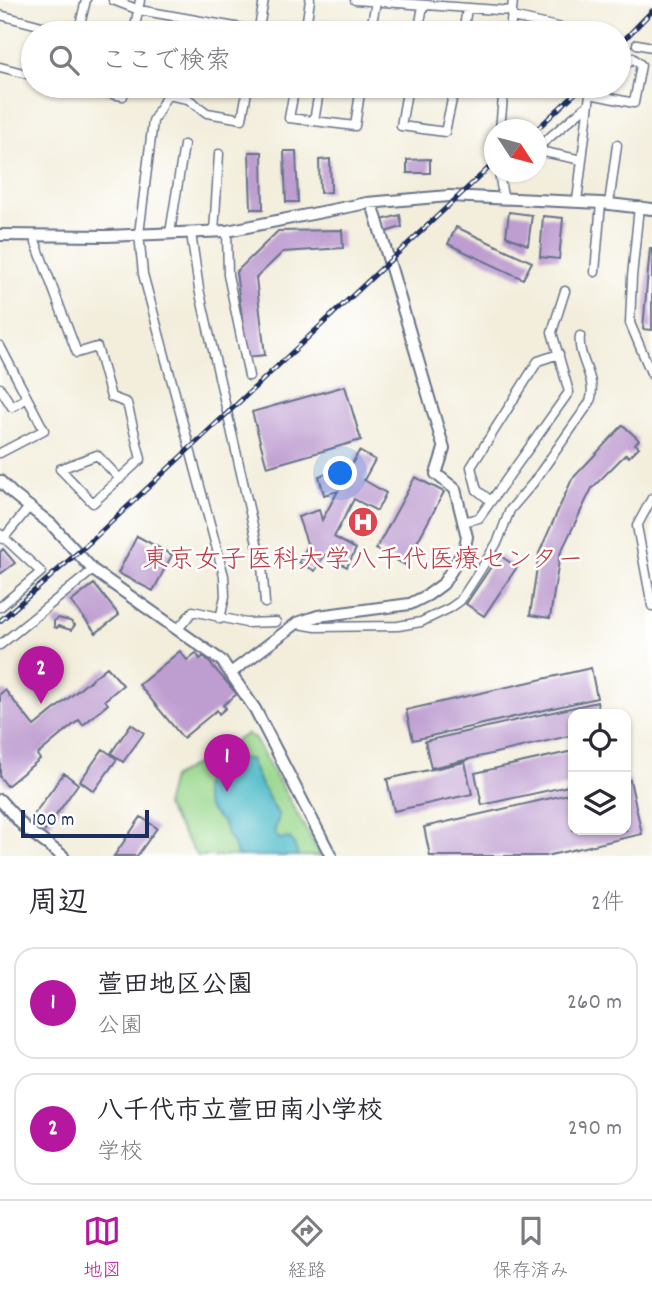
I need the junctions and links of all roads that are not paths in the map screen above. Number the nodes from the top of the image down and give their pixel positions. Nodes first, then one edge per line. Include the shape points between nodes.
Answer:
1 (86, 0) edge
2 (113, 0) edge
3 (264, 0) edge
4 (310, 0) edge
5 (355, 0) edge
6 (513, 0) edge
7 (371, 1) edge
8 (418, 4) edge
9 (140, 5) edge
10 (471, 6) edge
11 (512, 14) junction
12 (0, 15) edge
13 (23, 21) edge
14 (81, 21) edge
15 (210, 21) edge
16 (260, 21) edge
17 (307, 21) edge
18 (370, 21) edge
19 (511, 21) edge
20 (539, 21) edge
21 (637, 44) dead end
22 (652, 47) edge
23 (631, 60) edge
24 (0, 67) edge
25 (21, 72) edge
26 (165, 98) edge
27 (183, 98) edge
28 (246, 98) edge
29 (293, 98) edge
30 (318, 98) edge
31 (359, 98) edge
32 (406, 98) edge
33 (452, 98) edge
34 (503, 98) edge
35 (590, 98) edge
36 (610, 98) edge
37 (589, 104) junction
38 (501, 119) edge
39 (314, 121) junction
40 (184, 145) dead end
41 (617, 145) dead end
42 (219, 154) dead end
43 (582, 160) junction
44 (501, 182) edge
45 (503, 197) junction
46 (577, 201) junction
47 (372, 203) junction
48 (605, 203) junction
49 (639, 206) junction
50 (652, 209) edge
51 (227, 231) junction
52 (214, 232) junction
53 (170, 233) junction
54 (191, 233) junction
55 (0, 234) edge
56 (139, 234) junction
57 (33, 235) junction
58 (595, 272) dead end
59 (565, 291) dead end
60 (580, 336) dead end
61 (0, 346) edge
62 (559, 354) junction
63 (9, 364) junction
64 (0, 370) edge
65 (652, 375) edge
66 (249, 376) dead end
67 (0, 388) edge
68 (27, 398) junction
69 (0, 453) edge
70 (120, 479) junction
71 (2, 486) edge
72 (652, 498) edge
73 (491, 501) junction
74 (30, 506) junction
75 (463, 522) junction
76 (1, 538) edge
77 (93, 570) junction
78 (265, 603) dead end
79 (0, 607) edge
80 (652, 607) edge
81 (220, 619) junction
82 (276, 622) dead end
83 (297, 623) junction
84 (178, 629) junction
85 (0, 645) edge
86 (232, 672) junction
87 (0, 800) edge
88 (63, 856) edge
89 (331, 856) edge

1 - 14 street
2 - 9 street
3 - 16 street
4 - 17 street
5 - 7 street
6 - 11 street
7 - 8 street
7 - 18 street
8 - 10 street
9 - 15 street
10 - 11 street
11 - 19 street
11 - 20 street
12 - 13 street
21 - 22 street
23 - 36 street via 641,65 634,103
24 - 25 street
26 - 56 street via 153,121
27 - 28 street via 207,113 242,119
29 - 39 street via 289,118
30 - 39 street
31 - 39 street via 355,126
32 - 33 street via 401,126 445,132
34 - 38 street
35 - 37 street
37 - 43 street
37 - 43 street via 538,147 539,151
40 - 53 street
41 - 48 street
42 - 52 street
43 - 46 street
44 - 45 street
45 - 46 street
45 - 47 street
46 - 48 street
47 - 51 street
47 - 75 street via 444,449 436,474 455,489
48 - 49 street
48 - 58 street
49 - 50 street
49 - 65 street via 630,323
51 - 52 street
51 - 66 street via 228,275
52 - 54 street
53 - 54 street
53 - 56 street
54 - 78 street via 199,289 262,565
55 - 57 street
56 - 57 street
56 - 81 street via 144,274 224,576
57 - 70 street via 77,353 97,347 111,397 127,403 141,459
59 - 62 street via 552,332
60 - 83 street via 593,386 590,402 510,510 498,541 460,601 437,616 398,626 317,628
61 - 63 street
62 - 73 street via 569,392
62 - 73 street via 538,361 471,467 477,490
63 - 64 street
63 - 68 street
67 - 68 street via 12,407
68 - 69 street via 44,430
70 - 70 street via 93,503 60,469 97,455
71 - 74 street
72 - 80 street via 637,526
73 - 75 street via 479,518
74 - 76 street
74 - 77 street
75 - 83 street via 464,550 443,583 428,595 410,604
76 - 79 street via 41,572
77 - 84 street
77 - 85 street
81 - 82 street
81 - 84 street via 192,611
83 - 86 street
84 - 86 street
86 - 89 street
87 - 88 street via 24,828

